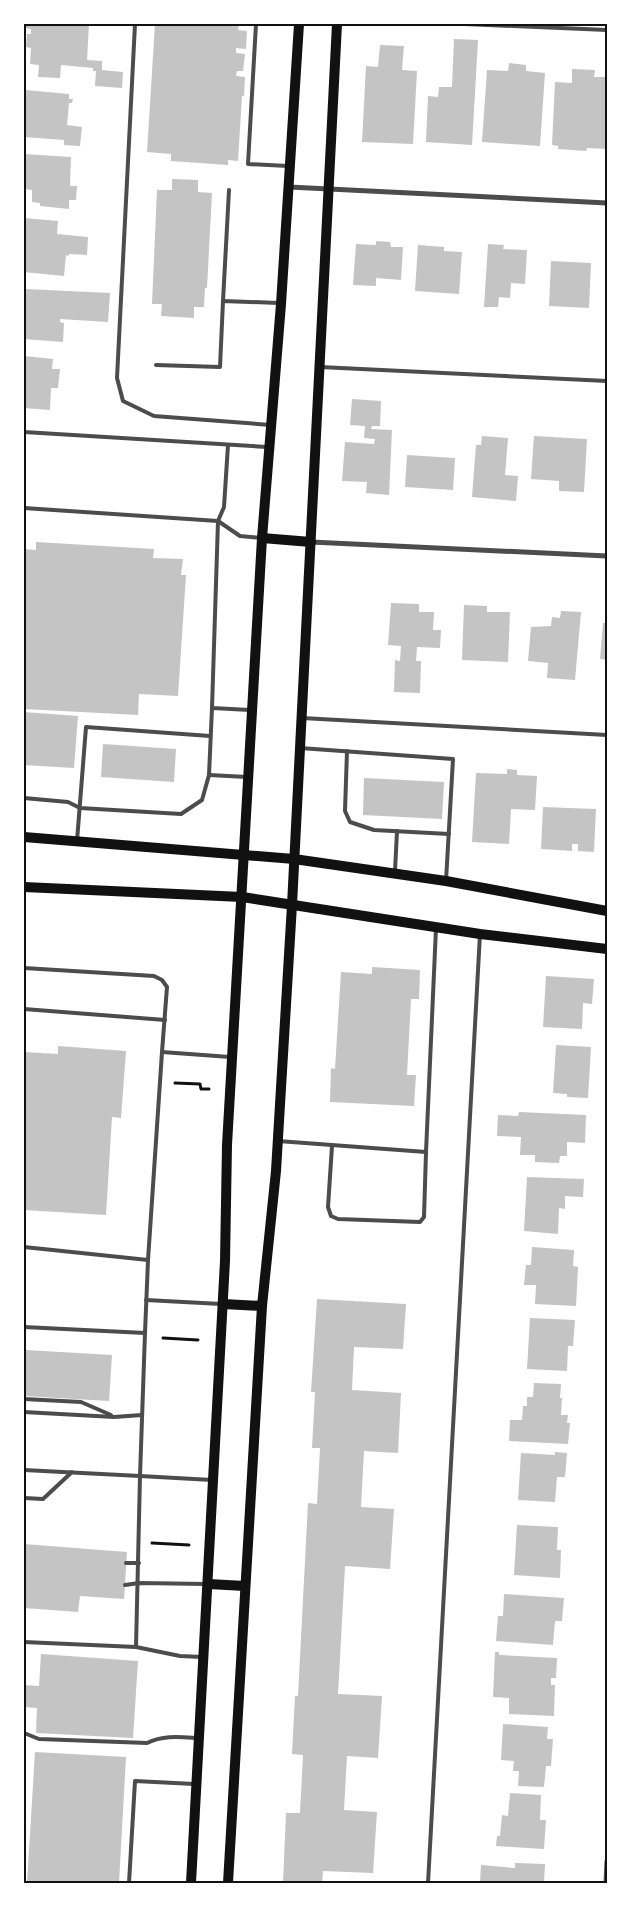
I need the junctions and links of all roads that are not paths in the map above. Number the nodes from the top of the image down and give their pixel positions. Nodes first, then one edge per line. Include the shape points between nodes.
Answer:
1 (135, 24) edge
2 (256, 24) edge
3 (299, 24) edge
4 (337, 24) edge
5 (465, 24) edge
6 (607, 30) edge
7 (290, 166) junction
8 (289, 187) junction
9 (329, 189) junction
10 (229, 190) dead end
11 (607, 203) edge
12 (223, 301) junction
13 (281, 304) junction
14 (156, 365) dead end
15 (320, 367) junction
16 (607, 381) edge
17 (272, 425) junction
18 (24, 432) edge
19 (228, 445) junction
20 (270, 447) junction
21 (24, 508) edge
22 (218, 521) junction
23 (262, 538) junction
24 (312, 542) junction
25 (607, 556) edge
26 (212, 708) junction
27 (253, 710) junction
28 (302, 718) junction
29 (607, 735) edge
30 (210, 736) junction
31 (300, 748) junction
32 (347, 751) junction
33 (209, 775) junction
34 (249, 777) junction
35 (24, 798) edge
36 (80, 808) junction
37 (398, 831) junction
38 (449, 834) junction
39 (24, 837) edge
40 (78, 841) junction
41 (244, 854) junction
42 (294, 859) junction
43 (395, 873) junction
44 (446, 881) junction
45 (24, 887) edge
46 (242, 897) junction
47 (292, 904) junction
48 (607, 911) edge
49 (436, 928) junction
50 (480, 934) junction
51 (607, 949) edge
52 (24, 968) edge
53 (24, 1009) edge
54 (165, 1020) junction
55 (162, 1052) junction
56 (232, 1057) junction
57 (278, 1141) junction
58 (332, 1146) junction
59 (426, 1152) junction
60 (24, 1247) edge
61 (148, 1260) junction
62 (146, 1300) junction
63 (223, 1304) junction
64 (262, 1306) junction
65 (24, 1327) edge
66 (145, 1332) junction
67 (24, 1399) edge
68 (24, 1412) edge
69 (142, 1415) junction
70 (114, 1417) junction
71 (24, 1470) edge
72 (72, 1472) junction
73 (140, 1476) junction
74 (214, 1480) junction
75 (24, 1498) edge
76 (126, 1563) dead end
77 (139, 1563) junction
78 (139, 1583) junction
79 (208, 1584) junction
80 (125, 1585) dead end
81 (246, 1586) junction
82 (24, 1642) edge
83 (136, 1647) junction
84 (204, 1657) junction
85 (24, 1733) edge
86 (200, 1738) junction
87 (197, 1785) junction
88 (607, 1862) edge
89 (129, 1883) edge
90 (191, 1883) edge
91 (228, 1883) edge
92 (428, 1883) edge
93 (606, 1883) edge

1 - 17 lane via 117,378 123,401 154,416
2 - 7 lane via 248,164
3 - 7 main road
4 - 9 main road
5 - 6 lane
7 - 8 main road
8 - 9 street
8 - 13 main road
9 - 11 street
9 - 15 main road
10 - 12 lane
12 - 13 lane
12 - 14 lane via 220,367
13 - 17 main road
15 - 16 lane
15 - 24 main road
17 - 20 main road
18 - 19 lane
19 - 20 lane
19 - 22 lane via 224,508
20 - 23 main road
21 - 22 lane
22 - 23 lane via 240,536
22 - 26 lane
23 - 24 main road
23 - 27 main road
24 - 25 street
24 - 28 main road
26 - 27 lane
26 - 30 lane
27 - 34 main road
28 - 29 lane
28 - 31 main road
30 - 33 lane
30 - 36 lane via 86,727
31 - 32 lane
31 - 42 main road
32 - 37 lane via 345,811 350,822 374,830
32 - 38 lane via 453,759
33 - 34 lane
33 - 36 lane via 202,800 180,814
34 - 41 main road
35 - 36 lane via 68,802
36 - 40 lane
37 - 38 lane
37 - 43 lane
38 - 44 lane
39 - 40 main road
40 - 41 main road
41 - 42 main road
41 - 46 main road
42 - 43 main road
42 - 47 main road
43 - 44 main road
44 - 48 main road
45 - 46 main road
46 - 47 main road
46 - 56 main road
47 - 49 main road
47 - 57 main road
49 - 50 main road
49 - 59 lane
50 - 51 main road
50 - 92 lane
52 - 54 lane via 154,976 167,987
53 - 54 lane
54 - 55 lane
55 - 56 lane
55 - 61 lane
56 - 63 main road
57 - 58 lane
57 - 64 main road
58 - 59 lane
58 - 59 lane via 328,1207 331,1216 338,1219 420,1222 424,1217
60 - 61 lane
61 - 62 lane
62 - 63 lane
62 - 66 lane
63 - 64 main road
63 - 74 main road
64 - 81 main road
65 - 66 lane
66 - 69 lane
67 - 70 lane via 81,1402
68 - 70 lane
69 - 70 lane
69 - 73 lane
71 - 72 lane
72 - 73 lane
72 - 75 lane via 43,1499
73 - 74 lane
73 - 77 lane
74 - 79 main road
76 - 77 lane
77 - 78 lane
78 - 79 lane
78 - 80 lane
78 - 83 lane
79 - 81 main road
79 - 84 main road
81 - 91 main road
82 - 83 lane
83 - 84 lane via 180,1656
84 - 86 main road
85 - 86 lane via 39,1739 147,1743 175,1737
86 - 87 main road
87 - 89 lane via 135,1781
87 - 90 main road
88 - 93 street

